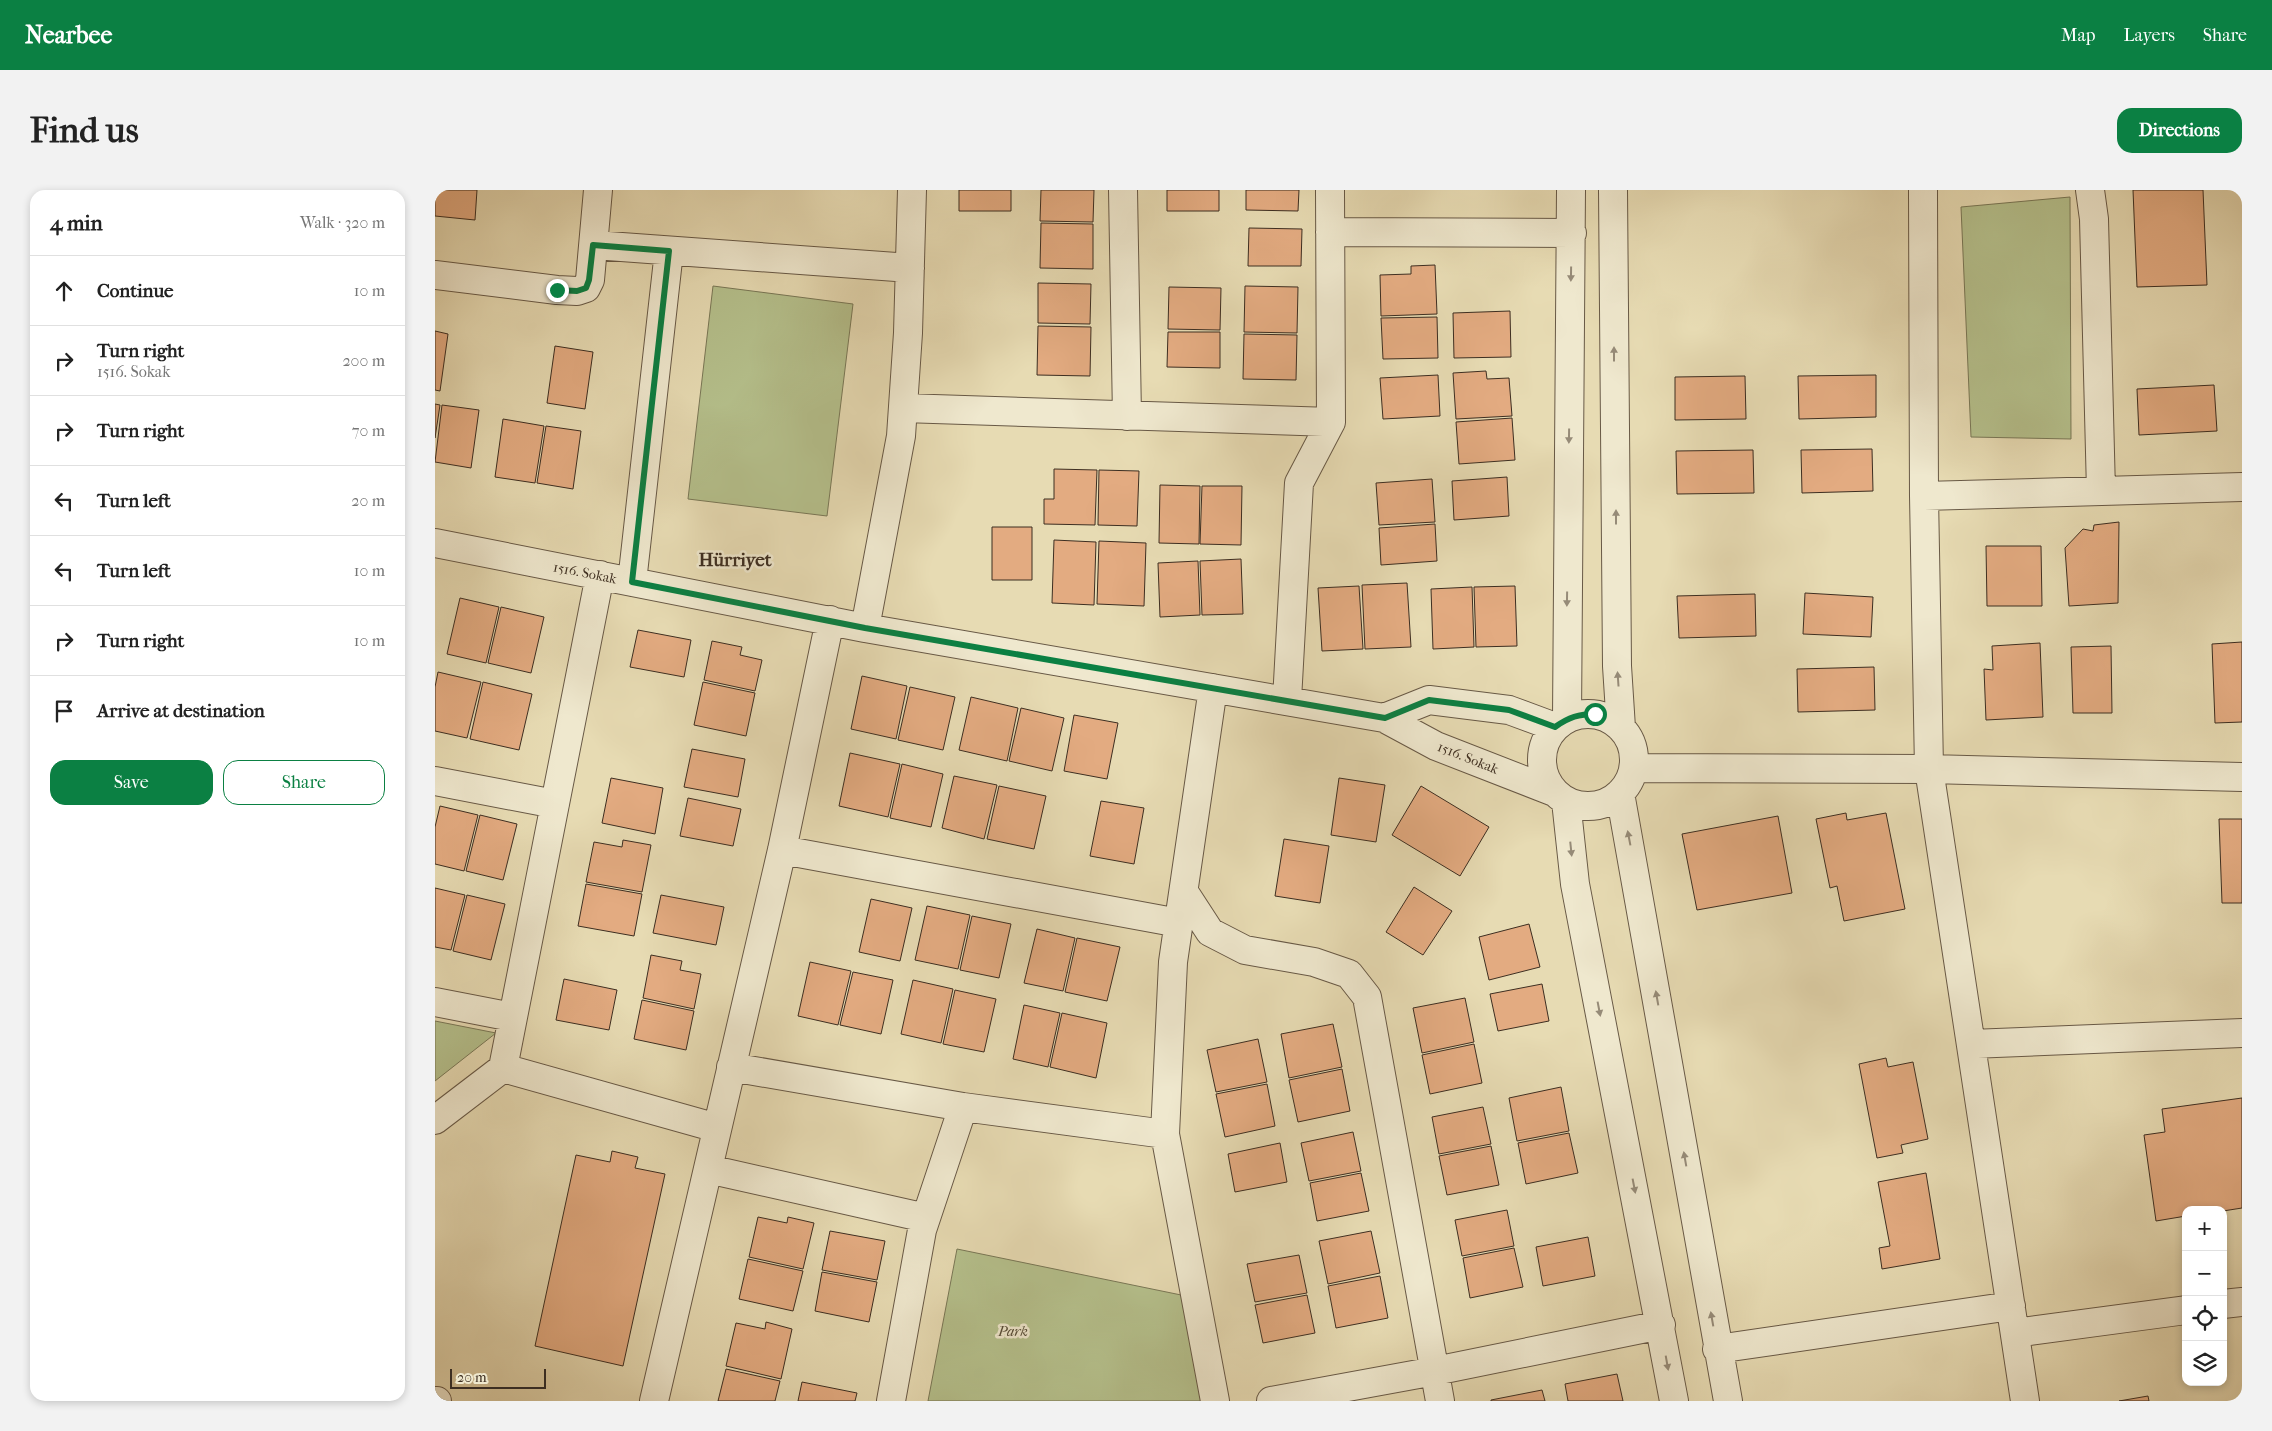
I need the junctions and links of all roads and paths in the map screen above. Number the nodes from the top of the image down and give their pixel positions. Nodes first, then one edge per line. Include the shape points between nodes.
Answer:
1 (598, 190) edge
2 (912, 190) edge
3 (1123, 190) edge
4 (1330, 190) edge
5 (1571, 190) edge
6 (1613, 190) edge
7 (1923, 190) edge
8 (2090, 190) edge
9 (1330, 232) junction
10 (1572, 233) junction
11 (593, 245) junction
12 (669, 251) junction
13 (910, 268) junction
14 (435, 275) edge
15 (903, 408) junction
16 (1127, 416) junction
17 (1331, 422) junction
18 (2242, 486) edge
19 (2101, 491) junction
20 (1924, 496) junction
21 (435, 543) edge
22 (600, 576) junction
23 (632, 582) junction
24 (830, 620) junction
25 (865, 628) junction
26 (1213, 688) junction
27 (1287, 700) junction
28 (1385, 718) junction
29 (1561, 723) junction
30 (1621, 728) junction
31 (1634, 768) junction
32 (1929, 769) junction
33 (2242, 777) edge
34 (435, 781) edge
35 (1620, 793) junction
36 (1560, 796) junction
37 (555, 804) junction
38 (782, 850) junction
39 (1183, 892) junction
40 (1179, 923) junction
41 (435, 1002) edge
42 (512, 1017) junction
43 (2242, 1033) edge
44 (1971, 1044) junction
45 (731, 1067) junction
46 (503, 1068) junction
47 (963, 1107) junction
48 (435, 1120) edge
49 (717, 1128) junction
50 (1165, 1134) junction
51 (708, 1169) junction
52 (926, 1218) junction
53 (2242, 1302) edge
54 (2227, 1304) edge
55 (2182, 1310) edge
56 (2013, 1320) junction
57 (1661, 1325) junction
58 (1717, 1349) junction
59 (1435, 1372) junction
60 (654, 1401) edge
61 (891, 1401) edge
62 (1215, 1401) edge
63 (1271, 1401) edge
64 (1440, 1401) edge
65 (1674, 1401) edge
66 (1728, 1401) edge
67 (2025, 1401) edge

1 - 11 street
2 - 13 street
3 - 16 street
4 - 9 street
5 - 10 street
30 -> 6 street via 1617,666
7 - 20 street
8 - 19 street via 2095,258
9 - 10 street
9 - 17 street
10 -> 29 street
11 - 12 street
11 - 14 street via 589,280 586,288 577,291
12 - 13 street
12 - 23 street
13 - 15 street
15 - 16 street
15 - 25 street via 901,436
16 - 17 street
17 - 27 street via 1299,483
18 - 19 street
19 - 20 street
20 - 32 street
21 - 22 street, 1516. Sokak
22 - 23 street, 1516. Sokak
22 - 37 street
23 - 24 street, 1516. Sokak
24 - 25 street, 1516. Sokak
24 - 38 street
25 - 26 street, 1516. Sokak
26 - 27 street, 1516. Sokak
26 - 39 street
27 - 28 street, 1516. Sokak
28 - 29 street via 1429,700 1509,710
28 - 36 street, 1516. Sokak via 1436,746
29 - 30 street via 1581,714 1595,714
29 - 36 street via 1546,738 1542,752 1546,781
30 - 31 street via 1634,753
31 - 32 street
31 - 35 street
32 - 33 street
32 - 44 street
34 - 37 street
35 - 36 street via 1595,806 1580,806
58 -> 35 street
36 -> 57 street
37 - 42 street
38 - 40 street
38 - 45 street
39 - 40 street
39 - 59 street via 1210,932 1245,950 1314,962 1349,974 1367,997
40 - 50 street via 1173,962
41 - 42 street
42 - 46 street
43 - 44 street
44 - 56 street
45 - 47 street
45 - 49 street
46 - 48 street
46 - 49 street
47 - 50 street
47 - 52 street
49 - 51 street
50 - 62 street
51 - 52 street
51 - 60 street
52 - 61 street
53 - 54 street
55 - 56 street
56 - 58 street
56 - 67 street
57 - 59 street
57 -> 65 street
58 - 66 street
59 - 63 street
59 - 64 street

